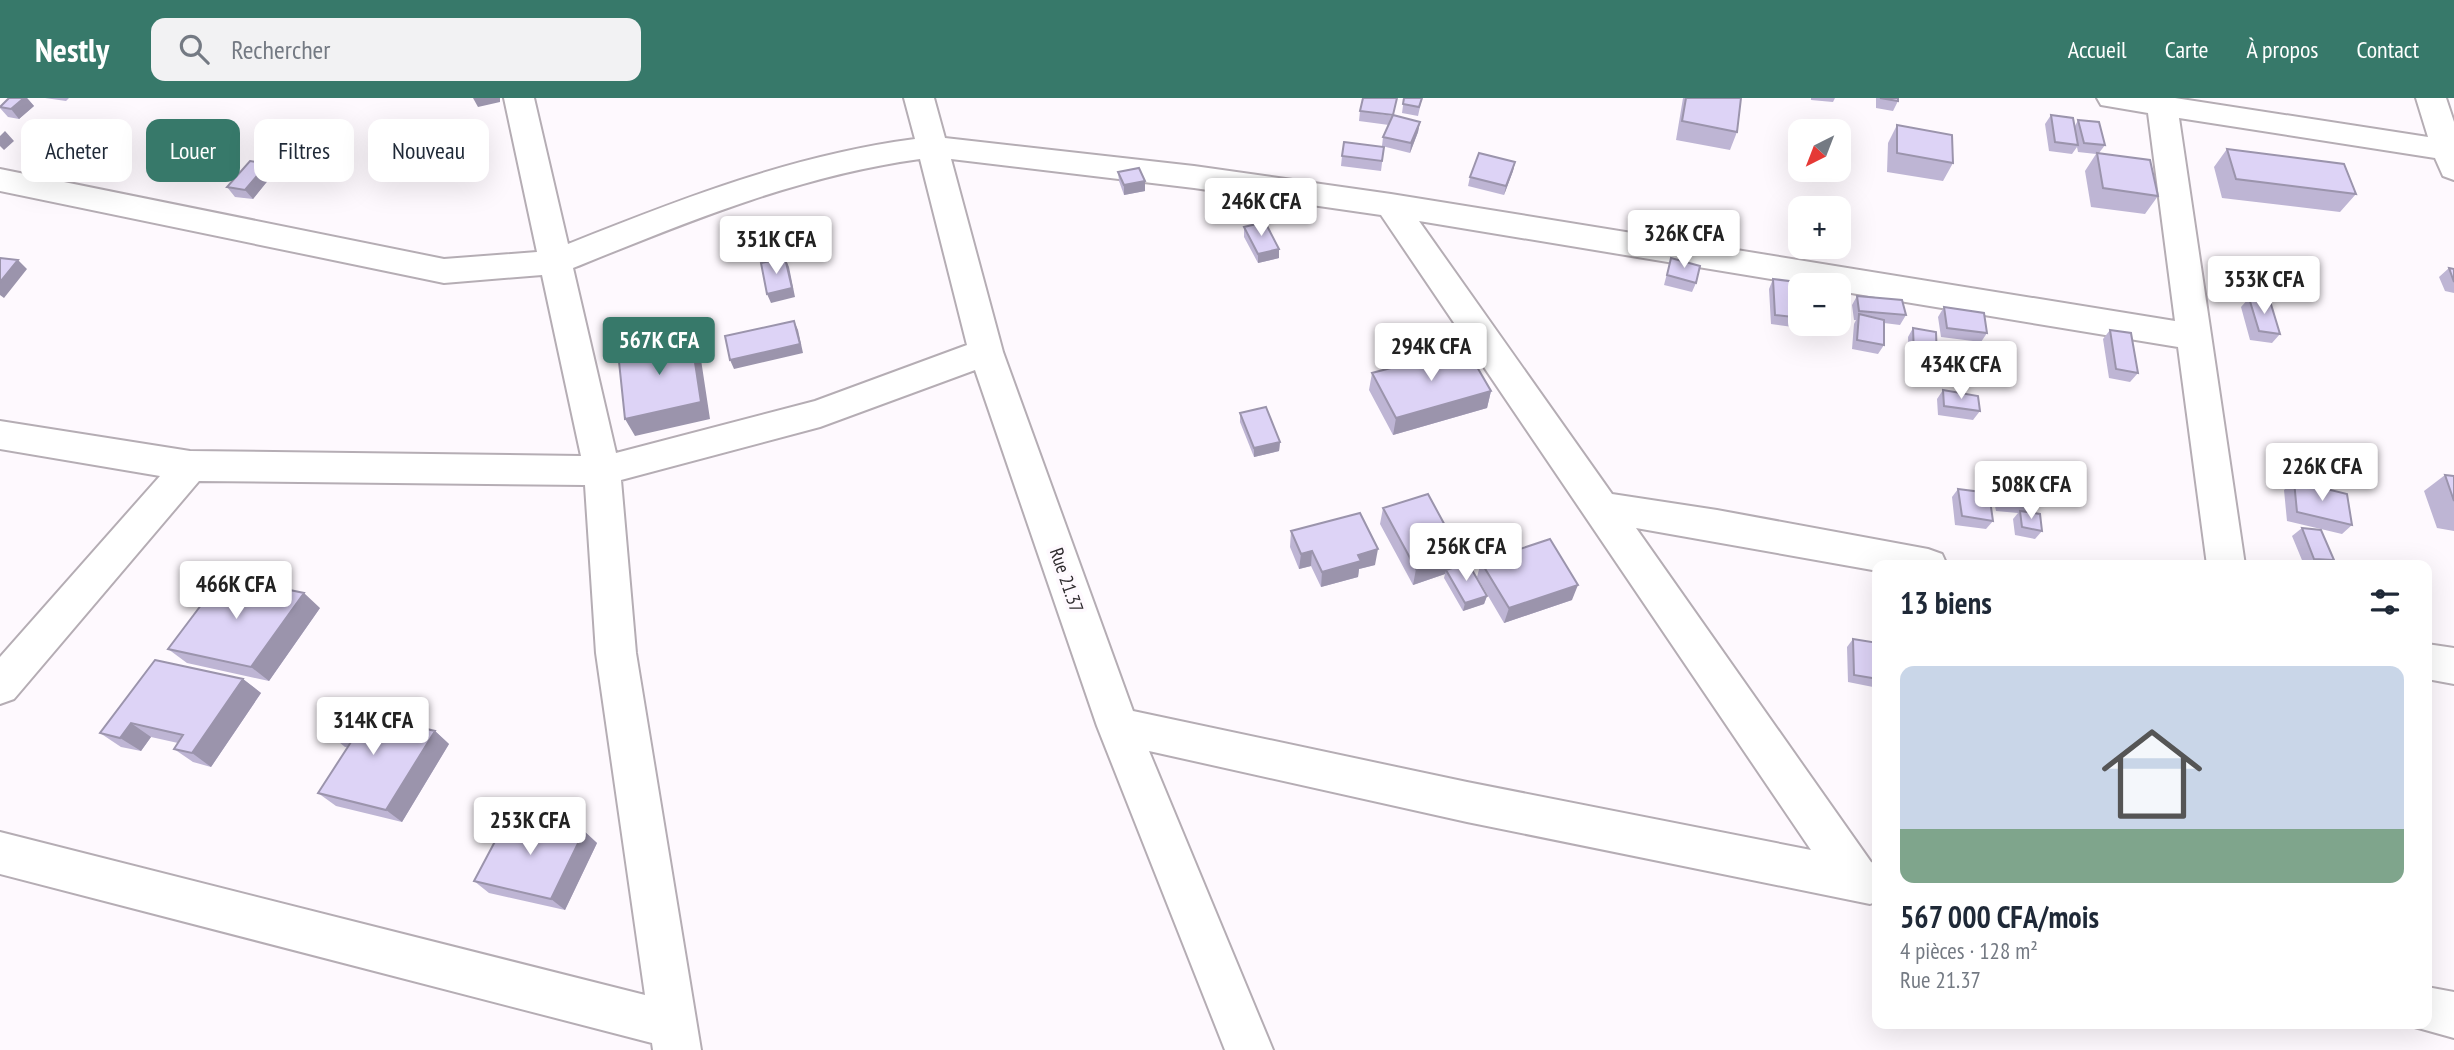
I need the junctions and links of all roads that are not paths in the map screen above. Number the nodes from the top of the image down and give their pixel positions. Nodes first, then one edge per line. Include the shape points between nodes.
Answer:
1 (519, 98) edge
2 (919, 98) edge
3 (2112, 98) edge
4 (2431, 98) edge
5 (2162, 107) junction
6 (934, 147) junction
7 (2452, 157) edge
8 (0, 180) edge
9 (1391, 205) junction
10 (556, 262) junction
11 (2195, 337) junction
12 (986, 352) junction
13 (0, 435) edge
14 (190, 467) junction
15 (602, 471) junction
16 (1601, 508) junction
17 (1902, 560) edge
18 (2225, 560) edge
19 (2432, 662) edge
20 (2454, 666) edge
21 (0, 686) edge
22 (1118, 726) junction
23 (0, 853) edge
24 (1867, 882) edge
25 (2432, 1011) edge
26 (2454, 1015) edge
27 (675, 1038) edge
28 (1249, 1050) edge

1 - 10 street
2 - 6 street, Rue 21.37
3 - 5 street
4 - 7 street
5 - 7 street
5 - 11 street
6 - 9 street
6 - 10 street via 859,157 781,177
6 - 12 street, Rue 21.37
8 - 10 street via 444,271
9 - 11 street
9 - 16 street
10 - 15 street
11 - 18 street
12 - 15 street via 820,413
12 - 22 street, Rue 21.37
13 - 14 street
14 - 15 street
14 - 21 street
15 - 27 street via 616,653
16 - 17 street
16 - 24 street
19 - 20 street
22 - 24 street
22 - 28 street, Rue 21.37
23 - 27 street
25 - 26 street

